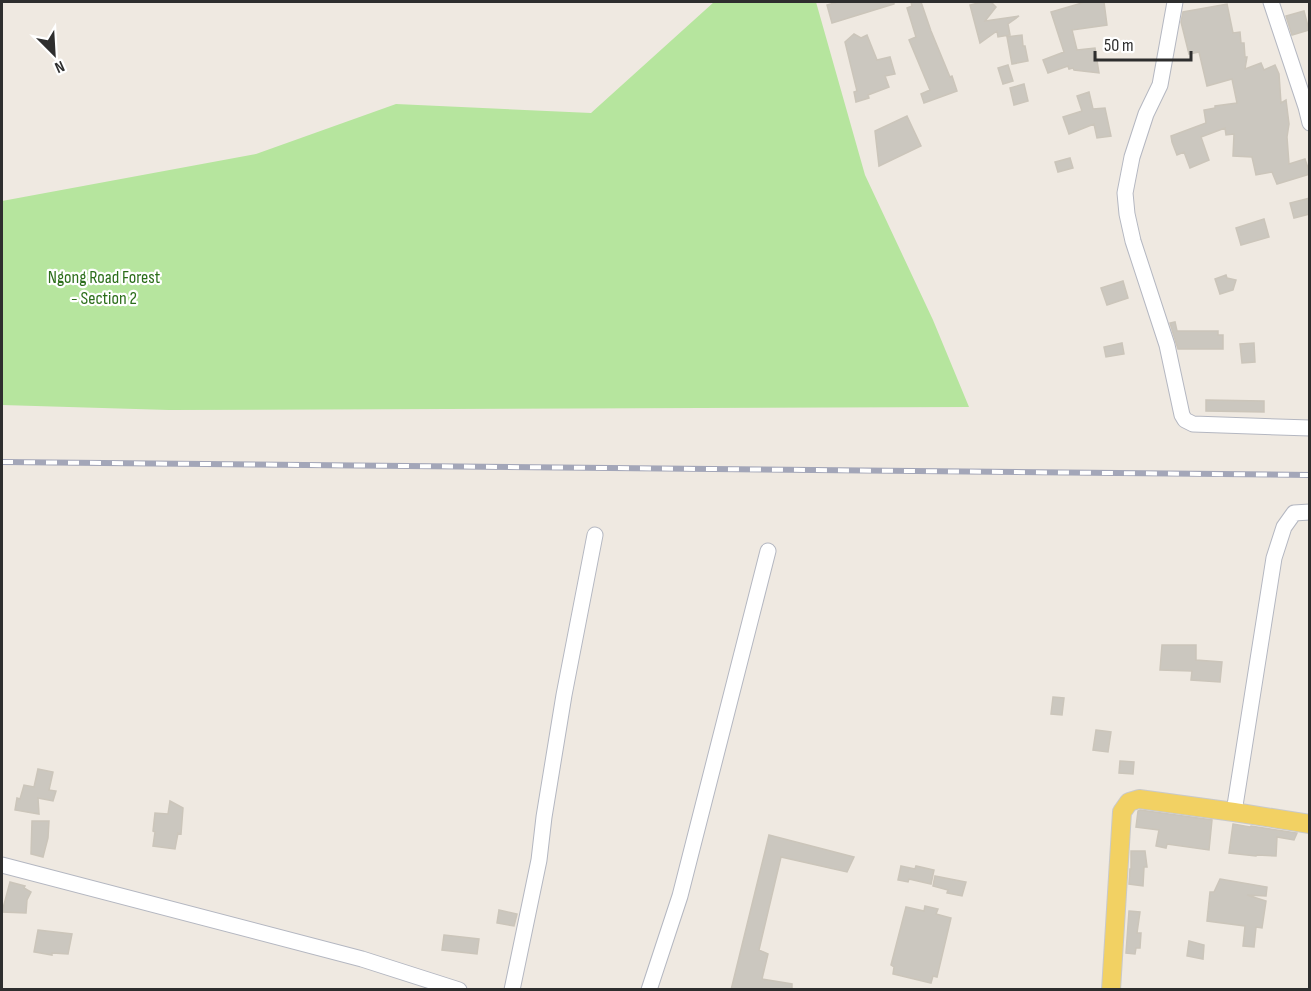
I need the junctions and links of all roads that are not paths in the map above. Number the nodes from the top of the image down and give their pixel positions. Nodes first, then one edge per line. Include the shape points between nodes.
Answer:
1 (1175, 2) edge
2 (1271, 2) edge
3 (1310, 123) edge
4 (1310, 428) edge
5 (1310, 512) edge
6 (595, 535) dead end
7 (768, 551) dead end
8 (1234, 812) junction
9 (1310, 824) edge
10 (2, 865) edge
11 (459, 990) edge
12 (512, 990) edge
13 (649, 990) edge
14 (1111, 990) edge

1 - 4 street via 1160,85 1132,157 1125,193 1133,241 1167,345 1182,415 1192,424
2 - 3 street
5 - 8 street via 1294,513 1284,527 1274,558
6 - 12 street via 564,695 539,860
7 - 13 street via 680,896
8 - 9 main road
8 - 14 main road via 1139,799 1129,802 1122,812
10 - 11 street via 362,959

